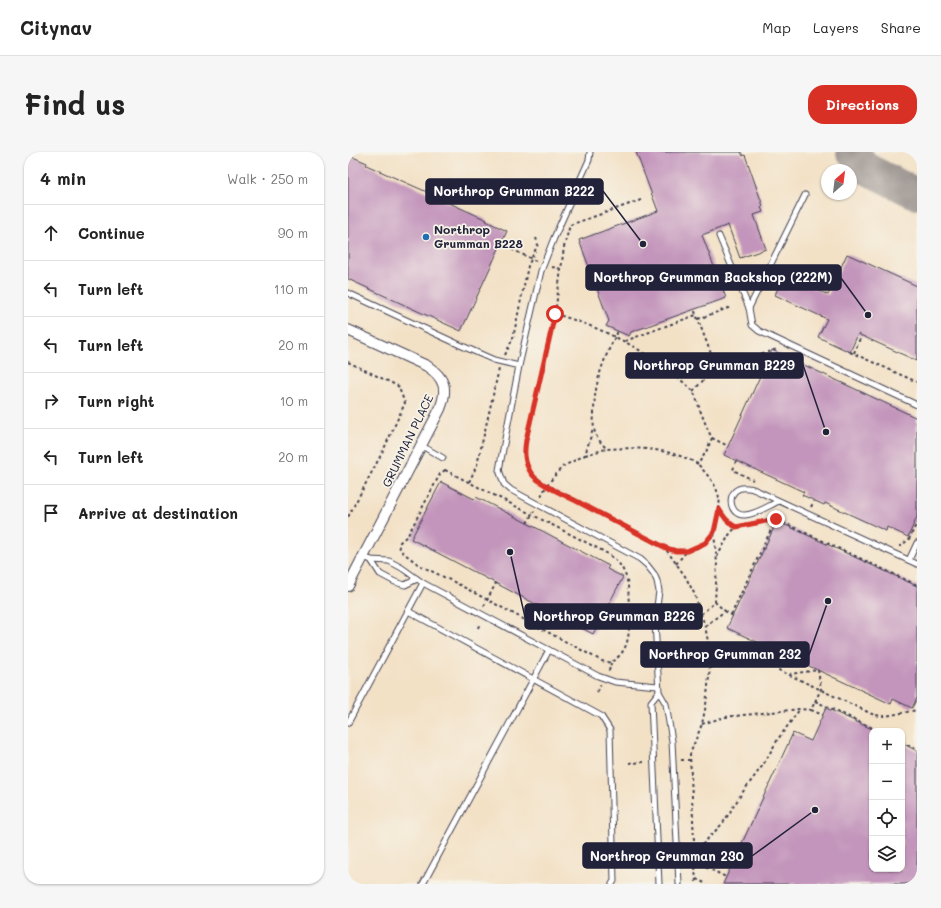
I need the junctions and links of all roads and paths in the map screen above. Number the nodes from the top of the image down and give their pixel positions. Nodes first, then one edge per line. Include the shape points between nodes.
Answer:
1 (590, 152) edge
2 (805, 195) dead end
3 (641, 200) dead end
4 (719, 236) dead end
5 (536, 238) dead end
6 (501, 244) dead end
7 (532, 259) junction
8 (537, 261) dead end
9 (549, 267) dead end
10 (561, 269) junction
11 (348, 293) edge
12 (731, 307) dead end
13 (749, 308) junction
14 (694, 309) dead end
15 (555, 314) junction
16 (696, 314) junction
17 (698, 319) junction
18 (348, 330) edge
19 (618, 331) dead end
20 (861, 336) dead end
21 (615, 337) junction
22 (625, 341) junction
23 (783, 352) dead end
24 (850, 352) dead end
25 (854, 353) dead end
26 (505, 355) dead end
27 (348, 362) edge
28 (519, 366) junction
29 (716, 367) junction
30 (499, 368) dead end
31 (917, 382) edge
32 (693, 391) junction
33 (917, 405) edge
34 (594, 428) junction
35 (712, 438) junction
36 (422, 446) junction
37 (728, 446) dead end
38 (606, 449) junction
39 (584, 455) junction
40 (443, 458) dead end
41 (736, 461) dead end
42 (698, 464) junction
43 (754, 480) dead end
44 (469, 482) junction
45 (546, 485) junction
46 (539, 499) dead end
47 (779, 501) junction
48 (814, 501) dead end
49 (719, 509) junction
50 (818, 510) dead end
51 (534, 511) dead end
52 (531, 515) junction
53 (348, 517) edge
54 (776, 519) junction
55 (527, 523) dead end
56 (917, 523) edge
57 (736, 527) junction
58 (714, 532) junction
59 (917, 543) edge
60 (894, 545) dead end
61 (666, 548) junction
62 (687, 551) junction
63 (716, 558) junction
64 (367, 559) junction
65 (910, 560) junction
66 (676, 564) junction
67 (917, 564) edge
68 (417, 579) junction
69 (422, 583) junction
70 (496, 583) dead end
71 (917, 585) edge
72 (348, 586) edge
73 (488, 599) junction
74 (715, 602) junction
75 (484, 607) dead end
76 (725, 611) junction
77 (408, 612) junction
78 (701, 614) junction
79 (482, 620) dead end
80 (705, 626) junction
81 (478, 628) dead end
82 (549, 650) junction
83 (710, 657) junction
84 (611, 663) junction
85 (609, 673) dead end
86 (788, 674) junction
87 (532, 680) junction
88 (602, 684) dead end
89 (658, 686) junction
90 (821, 689) junction
91 (597, 692) dead end
92 (659, 692) junction
93 (815, 701) junction
94 (800, 709) junction
95 (811, 710) junction
96 (917, 710) edge
97 (823, 715) dead end
98 (348, 723) edge
99 (702, 724) junction
100 (873, 728) edge
101 (905, 743) edge
102 (917, 749) edge
103 (678, 760) dead end
104 (690, 760) junction
105 (649, 762) dead end
106 (629, 763) dead end
107 (694, 853) junction
108 (695, 862) junction
109 (726, 877) dead end
110 (696, 879) junction
111 (423, 884) edge
112 (612, 884) edge
113 (659, 884) edge
114 (679, 884) edge
115 (696, 884) edge
116 (707, 884) edge

1 - 28 lane via 589,160 541,271
2 - 13 lane
3 - 10 path via 570,225
4 - 13 lane
5 - 7 path via 538,244
6 - 7 path
7 - 8 path
7 - 26 path via 528,266 513,338
9 - 10 path
10 - 15 path
11 - 28 lane via 494,360
12 - 17 path
13 - 33 lane via 752,325 759,331
14 - 16 path
15 - 21 path
15 - 45 path via 524,451 532,474
16 - 17 path
16 - 22 path
17 - 29 path
18 - 36 street, GRUMMAN PLACE via 427,366 441,379 444,385 444,400
19 - 21 path
20 - 25 path
21 - 22 path
21 - 34 path via 598,377 594,397
22 - 32 path via 653,358
23 - 29 path via 776,348 724,368
24 - 31 path
27 - 53 path via 398,386 405,403
28 - 89 lane via 500,458 500,477 511,490 647,564 656,578 658,591 655,622
29 - 32 path
30 - 44 path via 477,465
32 - 35 path
34 - 38 path via 598,440
34 - 39 path
35 - 37 path
35 - 42 path
36 - 40 lane
36 - 64 street, GRUMMAN PLACE
38 - 39 path
38 - 42 path via 628,447 662,450
39 - 45 path via 562,466
41 - 43 path via 732,470
42 - 49 path via 714,482 719,496
44 - 52 path
44 - 73 path via 445,470 442,471 408,535 399,546 401,552 419,566
45 - 46 path
45 - 61 path
47 - 47 lane via 748,488 739,488 731,500 732,508 743,515
47 - 65 lane
48 - 50 path via 811,507
49 - 57 path
49 - 58 path
51 - 52 path
52 - 55 path
52 - 84 path via 610,555 624,571 628,586 628,637 624,651
54 - 57 path
54 - 71 path
54 - 76 path via 732,615
56 - 60 path via 909,539 901,546
57 - 63 path
58 - 62 path via 705,543
58 - 63 path
59 - 65 lane
61 - 62 path
61 - 66 path
62 - 66 path
63 - 74 path
64 - 68 lane via 388,561
64 - 68 lane via 380,574 395,582 405,585
64 - 72 street, GRUMMAN PLACE
65 - 67 lane
66 - 78 path via 694,593
68 - 69 lane
69 - 77 lane
69 - 82 lane
70 - 73 path
73 - 75 path
73 - 84 path via 600,660
74 - 76 path
74 - 78 path
76 - 80 path
77 - 87 lane
77 - 98 lane
78 - 80 path
79 - 81 path
80 - 83 path
82 - 87 lane
82 - 89 lane via 598,676 615,682
83 - 86 path via 736,651
83 - 99 path
84 - 85 path
86 - 90 path
86 - 90 path via 818,670
87 - 111 lane
87 - 112 lane via 601,716 610,730 614,881
88 - 91 path
89 - 92 lane
90 - 93 path
90 - 96 path via 880,716
92 - 113 lane via 651,702
92 - 114 lane via 666,704 672,741
93 - 95 path
93 - 100 path
94 - 95 path
94 - 99 path via 725,717
94 - 107 path via 723,823
95 - 97 path
99 - 104 path
101 - 102 path
103 - 104 path
104 - 107 path
105 - 106 path
107 - 108 path
108 - 109 path
108 - 110 path
110 - 115 path
110 - 116 path

